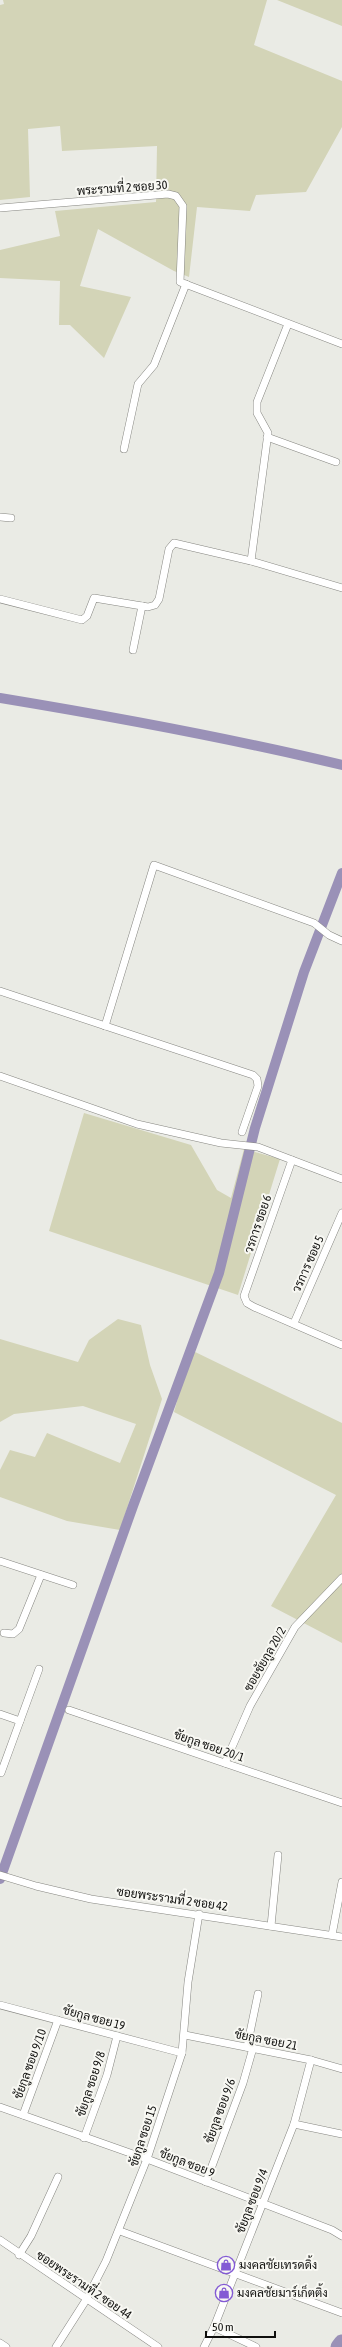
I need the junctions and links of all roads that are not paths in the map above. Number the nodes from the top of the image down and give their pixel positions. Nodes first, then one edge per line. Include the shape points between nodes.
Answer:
1 (0, 208) edge
2 (186, 284) junction
3 (288, 324) junction
4 (342, 344) edge
5 (267, 437) junction
6 (124, 449) dead end
7 (336, 462) dead end
8 (0, 517) edge
9 (11, 518) dead end
10 (250, 561) junction
11 (342, 588) edge
12 (0, 599) edge
13 (142, 606) junction
14 (134, 650) dead end
15 (342, 941) edge
16 (0, 991) edge
17 (105, 1026) junction
18 (0, 1076) edge
19 (242, 1132) dead end
20 (292, 1160) junction
21 (342, 1179) edge
22 (342, 1213) edge
23 (294, 1323) junction
24 (342, 1345) edge
25 (0, 1561) edge
26 (41, 1575) junction
27 (342, 1578) edge
28 (73, 1585) dead end
29 (4, 1633) dead end
30 (39, 1669) dead end
31 (69, 1710) dead end
32 (0, 1714) edge
33 (20, 1721) junction
34 (225, 1763) junction
35 (1, 1773) dead end
36 (342, 1803) edge
37 (278, 1855) dead end
38 (3, 1876) edge
39 (342, 1882) edge
40 (199, 1914) junction
41 (271, 1926) junction
42 (332, 1935) junction
43 (342, 1937) edge
44 (258, 1994) dead end
45 (0, 2005) edge
46 (58, 2020) junction
47 (185, 2035) junction
48 (117, 2036) junction
49 (250, 2047) junction
50 (182, 2053) junction
51 (311, 2060) junction
52 (342, 2070) edge
53 (0, 2107) edge
54 (23, 2115) junction
55 (294, 2124) junction
56 (342, 2134) edge
57 (84, 2138) junction
58 (147, 2159) junction
59 (58, 2177) dead end
60 (206, 2182) junction
61 (262, 2203) junction
62 (120, 2231) junction
63 (342, 2236) edge
64 (0, 2240) edge
65 (19, 2255) junction
66 (236, 2274) junction
67 (86, 2300) junction
68 (342, 2313) edge
69 (214, 2327) junction
70 (0, 2343) edge
71 (6, 2347) edge
72 (56, 2347) edge
73 (158, 2347) edge
74 (204, 2347) edge
75 (256, 2347) edge

1 - 2 street, พระรามที่ 2 ซอย 30 via 168,194 176,196 183,206 180,282
2 - 3 street
2 - 6 street via 154,365 138,384
3 - 4 street
3 - 5 street via 257,402 257,413 266,427
5 - 7 street
5 - 10 street
8 - 9 street
10 - 11 street
10 - 13 street via 174,543 170,549 159,599 154,605
12 - 13 street via 82,620 87,616 94,598
13 - 14 street
15 - 17 street via 314,923 154,865
16 - 17 street
17 - 19 street via 253,1075 258,1086
18 - 20 street via 137,1124 221,1143 258,1147
20 - 21 street
20 - 23 street, วรการ ซอย 6 via 244,1296 247,1303 254,1307
22 - 23 street, วรการ ซอย 5
23 - 24 street
25 - 26 street
26 - 28 street
26 - 29 street via 19,1629 13,1634
27 - 34 street, ซอยชัยกูล 20/2 via 295,1627 250,1706
30 - 33 street
31 - 34 street, ชัยกูล ซอย 20/1
32 - 33 street
33 - 35 street
34 - 36 street, ชัยกูล ซอย 20/1
37 - 41 street
38 - 40 street, ซอยพระรามที่ 2 ซอย 42 via 91,1899
39 - 42 street
40 - 41 street, ซอยพระรามที่ 2 ซอย 42
40 - 47 street, ชัยกูล ซอย 15 via 188,1982
41 - 42 street, ซอยพระรามที่ 2 ซอย 42
42 - 43 street, ซอยพระรามที่ 2 ซอย 42
44 - 49 street, ชัยกูล ซอย 9/6
45 - 46 street, ชัยกูล ซอย 19
46 - 48 street, ชัยกูล ซอย 19
46 - 54 street, ชัยกูล ซอย 9/10
47 - 49 street, ชัยกูล ซอย 21
47 - 50 street, ชัยกูล ซอย 15
48 - 50 street, ชัยกูล ซอย 19
48 - 57 street, ชัยกูล ซอย 9/8 via 107,2075
49 - 51 street, ชัยกูล ซอย 21
49 - 60 street, ชัยกูล ซอย 9/6 via 243,2083
50 - 58 street, ชัยกูล ซอย 15
51 - 52 street, ชัยกูล ซอย 21
51 - 55 street, ชัยกูล ซอย 9/4
53 - 54 street, ชัยกูล ซอย 9
54 - 57 street, ชัยกูล ซอย 9
55 - 56 street via 317,2131
55 - 61 street, ชัยกูล ซอย 9/4
57 - 58 street, ชัยกูล ซอย 9
58 - 60 street, ชัยกูล ซอย 9
58 - 62 street, ชัยกูล ซอย 15
59 - 65 street via 31,2236
60 - 61 street, ชัยกูล ซอย 9
61 - 63 street, ชัยกูล ซอย 9
61 - 66 street, ชัยกูล ซอย 9/4
62 - 66 street
62 - 67 street, ชัยกูล ซอย 15
64 - 65 street, ซอยพระรามที่ 2 ซอย 44
65 - 67 street, ซอยพระรามที่ 2 ซอย 44
66 - 68 street
66 - 69 street, ชัยกูล ซอย 9/4
67 - 72 street, ชัยกูล ซอย 15
67 - 73 street, ซอยพระรามที่ 2 ซอย 44
69 - 74 street, ชัยกูล ซอย 9/4
69 - 75 street
70 - 71 street

